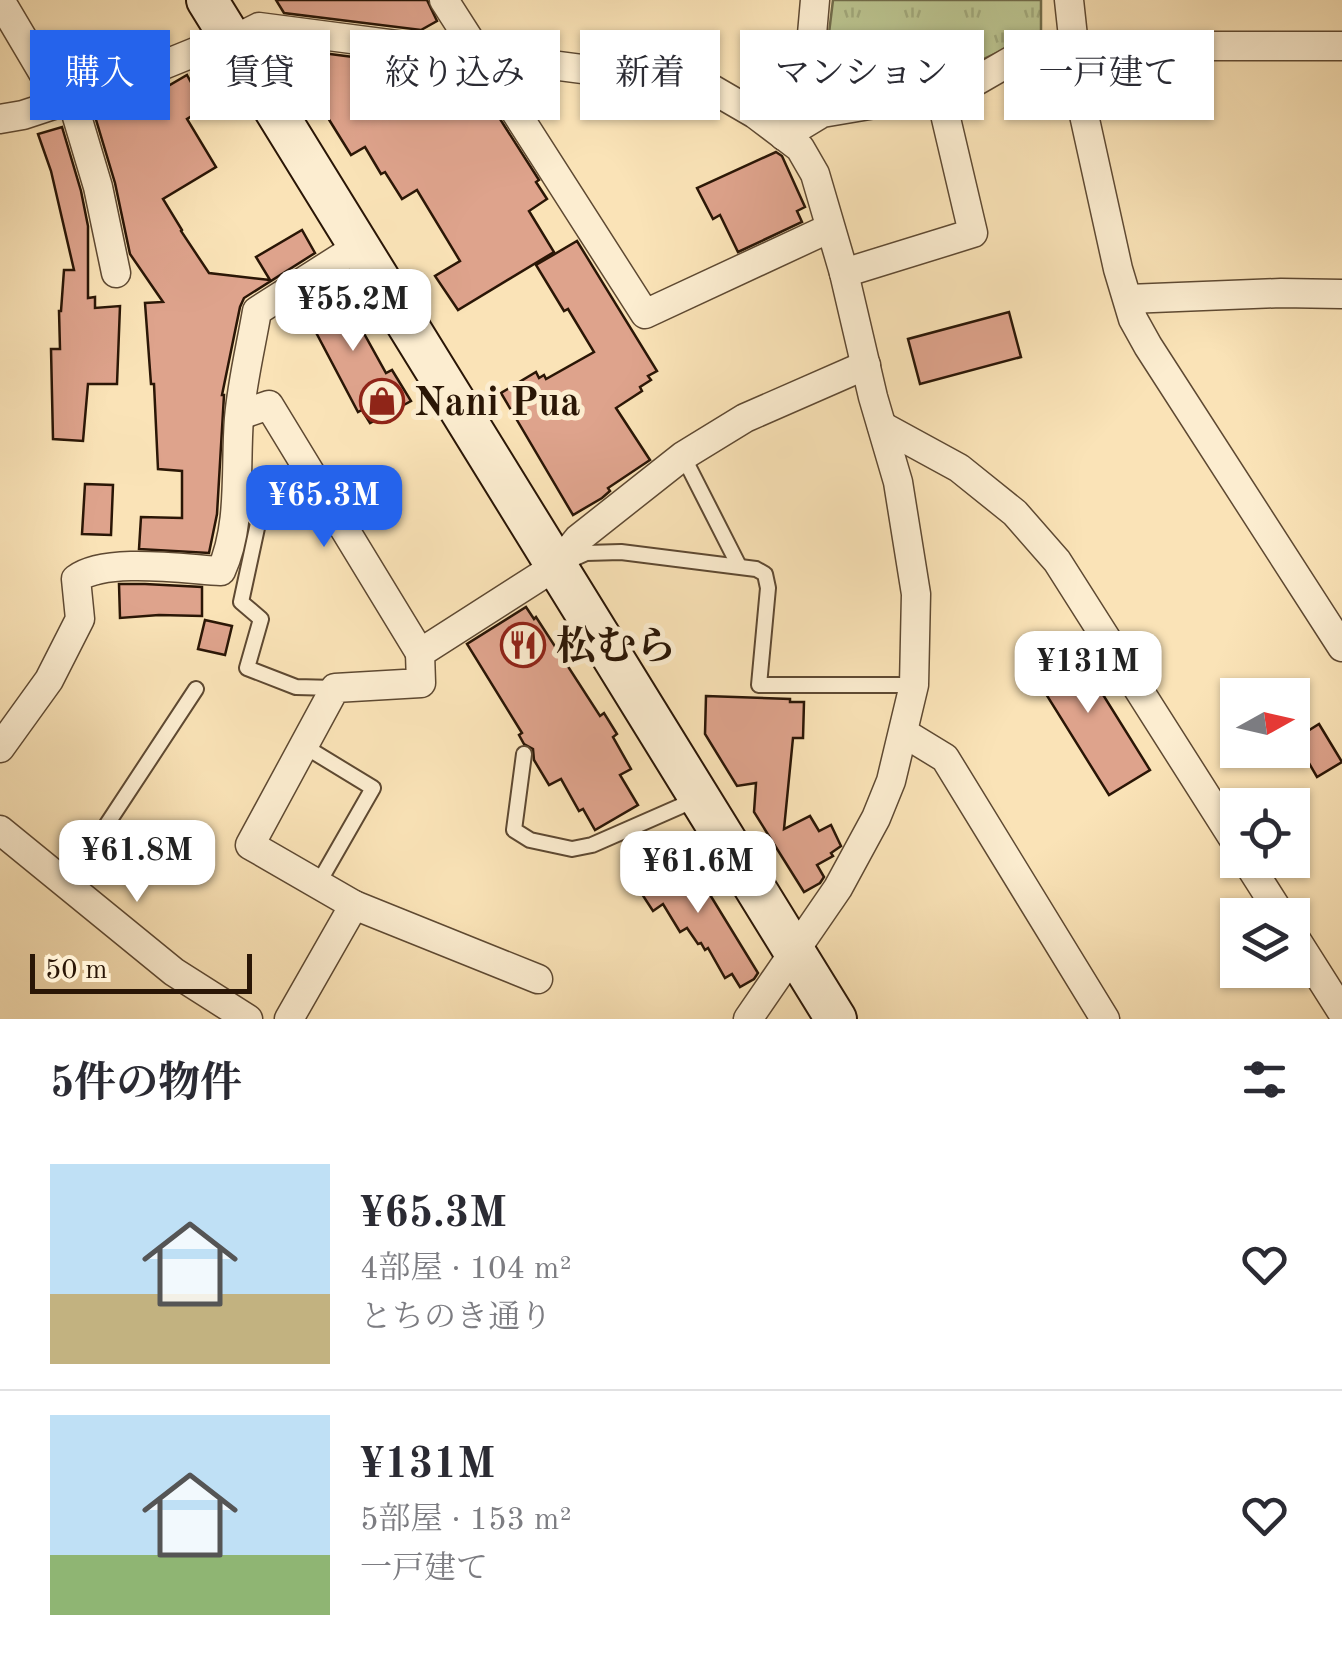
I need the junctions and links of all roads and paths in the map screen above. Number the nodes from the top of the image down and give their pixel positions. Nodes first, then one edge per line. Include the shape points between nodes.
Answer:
1 (0, 0) edge
2 (208, 0) edge
3 (444, 0) edge
4 (815, 0) edge
5 (1069, 0) edge
6 (225, 30) edge
7 (252, 30) edge
8 (290, 30) edge
9 (463, 30) edge
10 (1070, 30) edge
11 (30, 46) edge
12 (1214, 46) edge
13 (1342, 46) edge
14 (560, 65) edge
15 (30, 113) edge
16 (0, 119) edge
17 (73, 120) edge
18 (281, 120) edge
19 (520, 120) edge
20 (810, 120) edge
21 (946, 120) edge
22 (1087, 120) edge
23 (784, 136) junction
24 (830, 228) junction
25 (360, 246) junction
26 (116, 273) dead end
27 (844, 273) junction
28 (1342, 294) edge
29 (1128, 299) junction
30 (866, 365) junction
31 (240, 415) junction
32 (882, 426) junction
33 (683, 456) junction
34 (315, 480) junction
35 (260, 514) joint
36 (556, 566) junction
37 (739, 566) junction
38 (1342, 647) edge
39 (420, 652) junction
40 (914, 685) junction
41 (336, 688) junction
42 (196, 690) dead end
43 (904, 733) junction
44 (304, 746) junction
45 (0, 748) edge
46 (524, 754) dead end
47 (699, 798) junction
48 (1220, 818) edge
49 (0, 830) edge
50 (318, 884) junction
51 (67, 885) junction
52 (354, 905) junction
53 (795, 953) junction
54 (1310, 961) edge
55 (538, 979) dead end
56 (1342, 1012) edge
57 (233, 1015) edge
58 (289, 1019) edge
59 (748, 1019) edge
60 (836, 1019) edge
61 (1106, 1019) edge

1 - 11 street
2 - 6 street
3 - 9 street
4 - 23 street via 808,80
5 - 10 street
7 - 8 street
12 - 13 street
14 - 23 street via 705,85
15 - 16 street
17 - 26 street via 98,187
18 - 25 street
19 - 24 street via 645,314
20 - 23 street
21 - 27 street via 973,233
22 - 29 street
23 - 24 street via 815,174
24 - 27 street
25 - 31 street via 257,311
25 - 36 street
27 - 30 street
28 - 29 street
29 - 38 street via 1148,346
30 - 32 street
30 - 33 street via 745,418
31 - 34 street via 268,406
31 - 45 street via 230,551 221,571 126,566 76,579 80,618 49,680
32 - 40 street via 916,594
32 - 48 street via 959,468 1016,513 1057,561
33 - 36 street via 578,539
33 - 37 lane
34 - 35 street
34 - 39 street
35 - 41 lane via 242,602 261,619 247,668 296,687
36 - 37 lane via 586,553 621,552
36 - 39 street
36 - 47 street
37 - 40 lane via 765,574 768,588 759,685
39 - 41 street via 421,683
40 - 43 street
41 - 44 street
42 - 51 lane
43 - 53 street via 876,818
43 - 61 street via 945,758
44 - 50 street via 250,845
44 - 50 lane via 373,788
46 - 47 lane via 514,830 530,840 572,849 592,845
47 - 53 street
49 - 51 street
50 - 52 street
51 - 57 street
52 - 55 street
52 - 58 street
53 - 59 street
53 - 60 street
54 - 56 street

